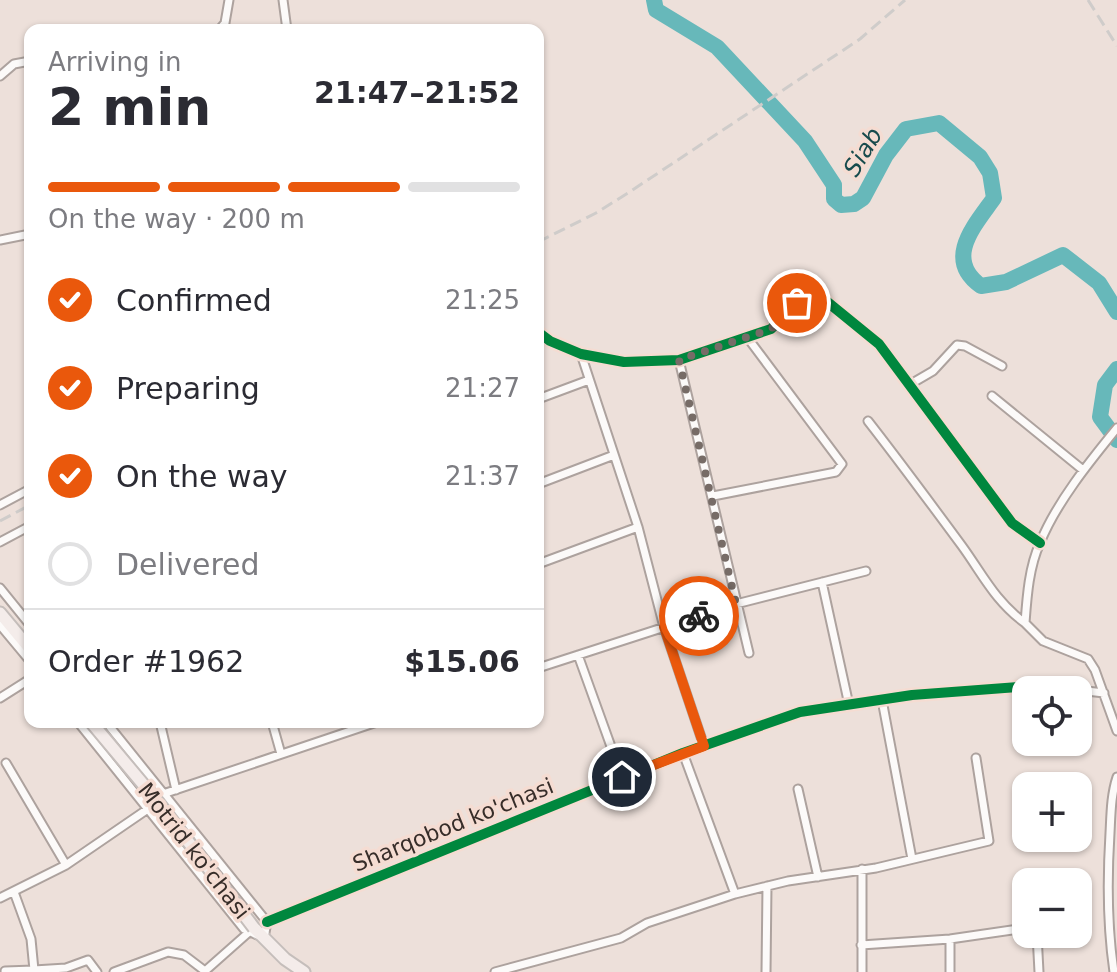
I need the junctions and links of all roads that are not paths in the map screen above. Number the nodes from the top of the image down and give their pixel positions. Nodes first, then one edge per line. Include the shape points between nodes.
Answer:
1 (229, 0) edge
2 (283, 0) edge
3 (224, 24) edge
4 (286, 24) edge
5 (24, 62) edge
6 (0, 76) edge
7 (24, 235) edge
8 (0, 240) edge
9 (544, 336) edge
10 (747, 337) junction
11 (581, 354) junction
12 (679, 360) junction
13 (1002, 366) dead end
14 (589, 380) junction
15 (909, 385) junction
16 (992, 396) dead end
17 (544, 397) edge
18 (868, 421) dead end
19 (1117, 428) edge
20 (614, 455) junction
21 (1083, 470) junction
22 (544, 482) edge
23 (24, 492) edge
24 (713, 496) junction
25 (0, 505) edge
26 (638, 527) junction
27 (24, 529) edge
28 (0, 542) edge
29 (1040, 543) junction
30 (544, 562) edge
31 (866, 571) dead end
32 (822, 582) junction
33 (0, 588) edge
34 (736, 604) junction
35 (0, 613) edge
36 (24, 618) edge
37 (1025, 623) junction
38 (0, 625) edge
39 (664, 627) junction
40 (24, 642) edge
41 (749, 653) dead end
42 (24, 654) edge
43 (578, 655) junction
44 (544, 666) edge
45 (24, 683) edge
46 (1012, 688) edge
47 (1092, 692) edge
48 (1104, 693) junction
49 (0, 698) edge
50 (882, 700) junction
51 (849, 705) junction
52 (83, 728) edge
53 (96, 728) edge
54 (111, 728) edge
55 (161, 728) edge
56 (274, 728) edge
57 (359, 728) edge
58 (1117, 731) edge
59 (704, 746) junction
60 (683, 753) junction
61 (281, 754) junction
62 (976, 758) dead end
63 (6, 763) dead end
64 (149, 776) junction
65 (622, 777) junction
66 (1117, 777) edge
67 (130, 788) junction
68 (798, 789) dead end
69 (176, 790) junction
70 (158, 798) junction
71 (147, 810) junction
72 (912, 859) junction
73 (66, 865) junction
74 (862, 869) junction
75 (818, 877) junction
76 (767, 886) junction
77 (14, 892) junction
78 (735, 894) junction
79 (0, 898) edge
80 (267, 922) junction
81 (251, 930) junction
82 (1012, 930) edge
83 (264, 938) junction
84 (950, 939) junction
85 (861, 945) junction
86 (1038, 948) edge
87 (34, 970) edge
88 (5, 971) edge
89 (97, 972) edge
90 (114, 972) edge
91 (304, 972) edge
92 (495, 972) edge
93 (766, 972) edge
94 (862, 972) edge
95 (950, 972) edge
96 (1039, 972) edge
97 (1114, 972) edge

1 - 3 street
2 - 4 street
5 - 6 street
7 - 8 street
9 - 11 street
10 - 12 street
10 - 15 street via 771,329 797,303 825,300 879,344
10 - 24 street via 842,464 836,472
11 - 12 street via 624,362
11 - 14 street
12 - 24 street
13 - 15 street via 957,345 933,371
14 - 17 street
14 - 20 street
15 - 29 street via 1012,523
16 - 21 street
18 - 37 street via 993,594
19 - 21 street
20 - 22 street
20 - 26 street
21 - 29 street
23 - 25 street
24 - 34 street
26 - 30 street
26 - 39 street
27 - 28 street
29 - 37 street
31 - 32 street
32 - 34 street
32 - 51 street
33 - 36 street
34 - 39 street
34 - 41 street
35 - 40 main road
37 - 48 street via 1043,641 1088,659
38 - 42 street
39 - 43 street
39 - 59 street
43 - 44 street
43 - 65 street
45 - 49 street
46 - 50 street, Sharqobod ko'chasi
47 - 48 street, Sharqobod ko'chasi
48 - 58 street
50 - 51 street, Sharqobod ko'chasi
50 - 72 street
51 - 59 street, Sharqobod ko'chasi via 800,712
52 - 67 street
53 - 70 main road, Motrid ko'chasi, bridge
54 - 64 street
55 - 69 street
56 - 61 street
57 - 61 street
59 - 60 street, Sharqobod ko'chasi
60 - 65 street, Sharqobod ko'chasi
60 - 78 street
61 - 69 street
62 - 72 street via 989,841
63 - 73 street
64 - 67 street
64 - 70 street
65 - 80 street, Sharqobod ko'chasi
66 - 97 street via 1107,884
67 - 71 street
68 - 75 street
69 - 70 street
70 - 71 street
70 - 80 street
70 - 81 main road, Motrid ko'chasi, bridge
71 - 73 street
71 - 81 street
72 - 74 street
73 - 77 street
74 - 75 street
74 - 85 street
75 - 76 street
76 - 78 street
76 - 93 street
77 - 79 street
77 - 87 street via 31,939
78 - 92 street via 647,923 621,938
80 - 83 street
81 - 83 main road, Motrid ko'chasi
81 - 90 street via 205,971 184,955 168,952
82 - 84 street
83 - 91 main road, Motrid ko'chasi
84 - 85 street
84 - 95 street
85 - 94 street
86 - 96 street
87 - 88 street
87 - 89 street via 88,960

